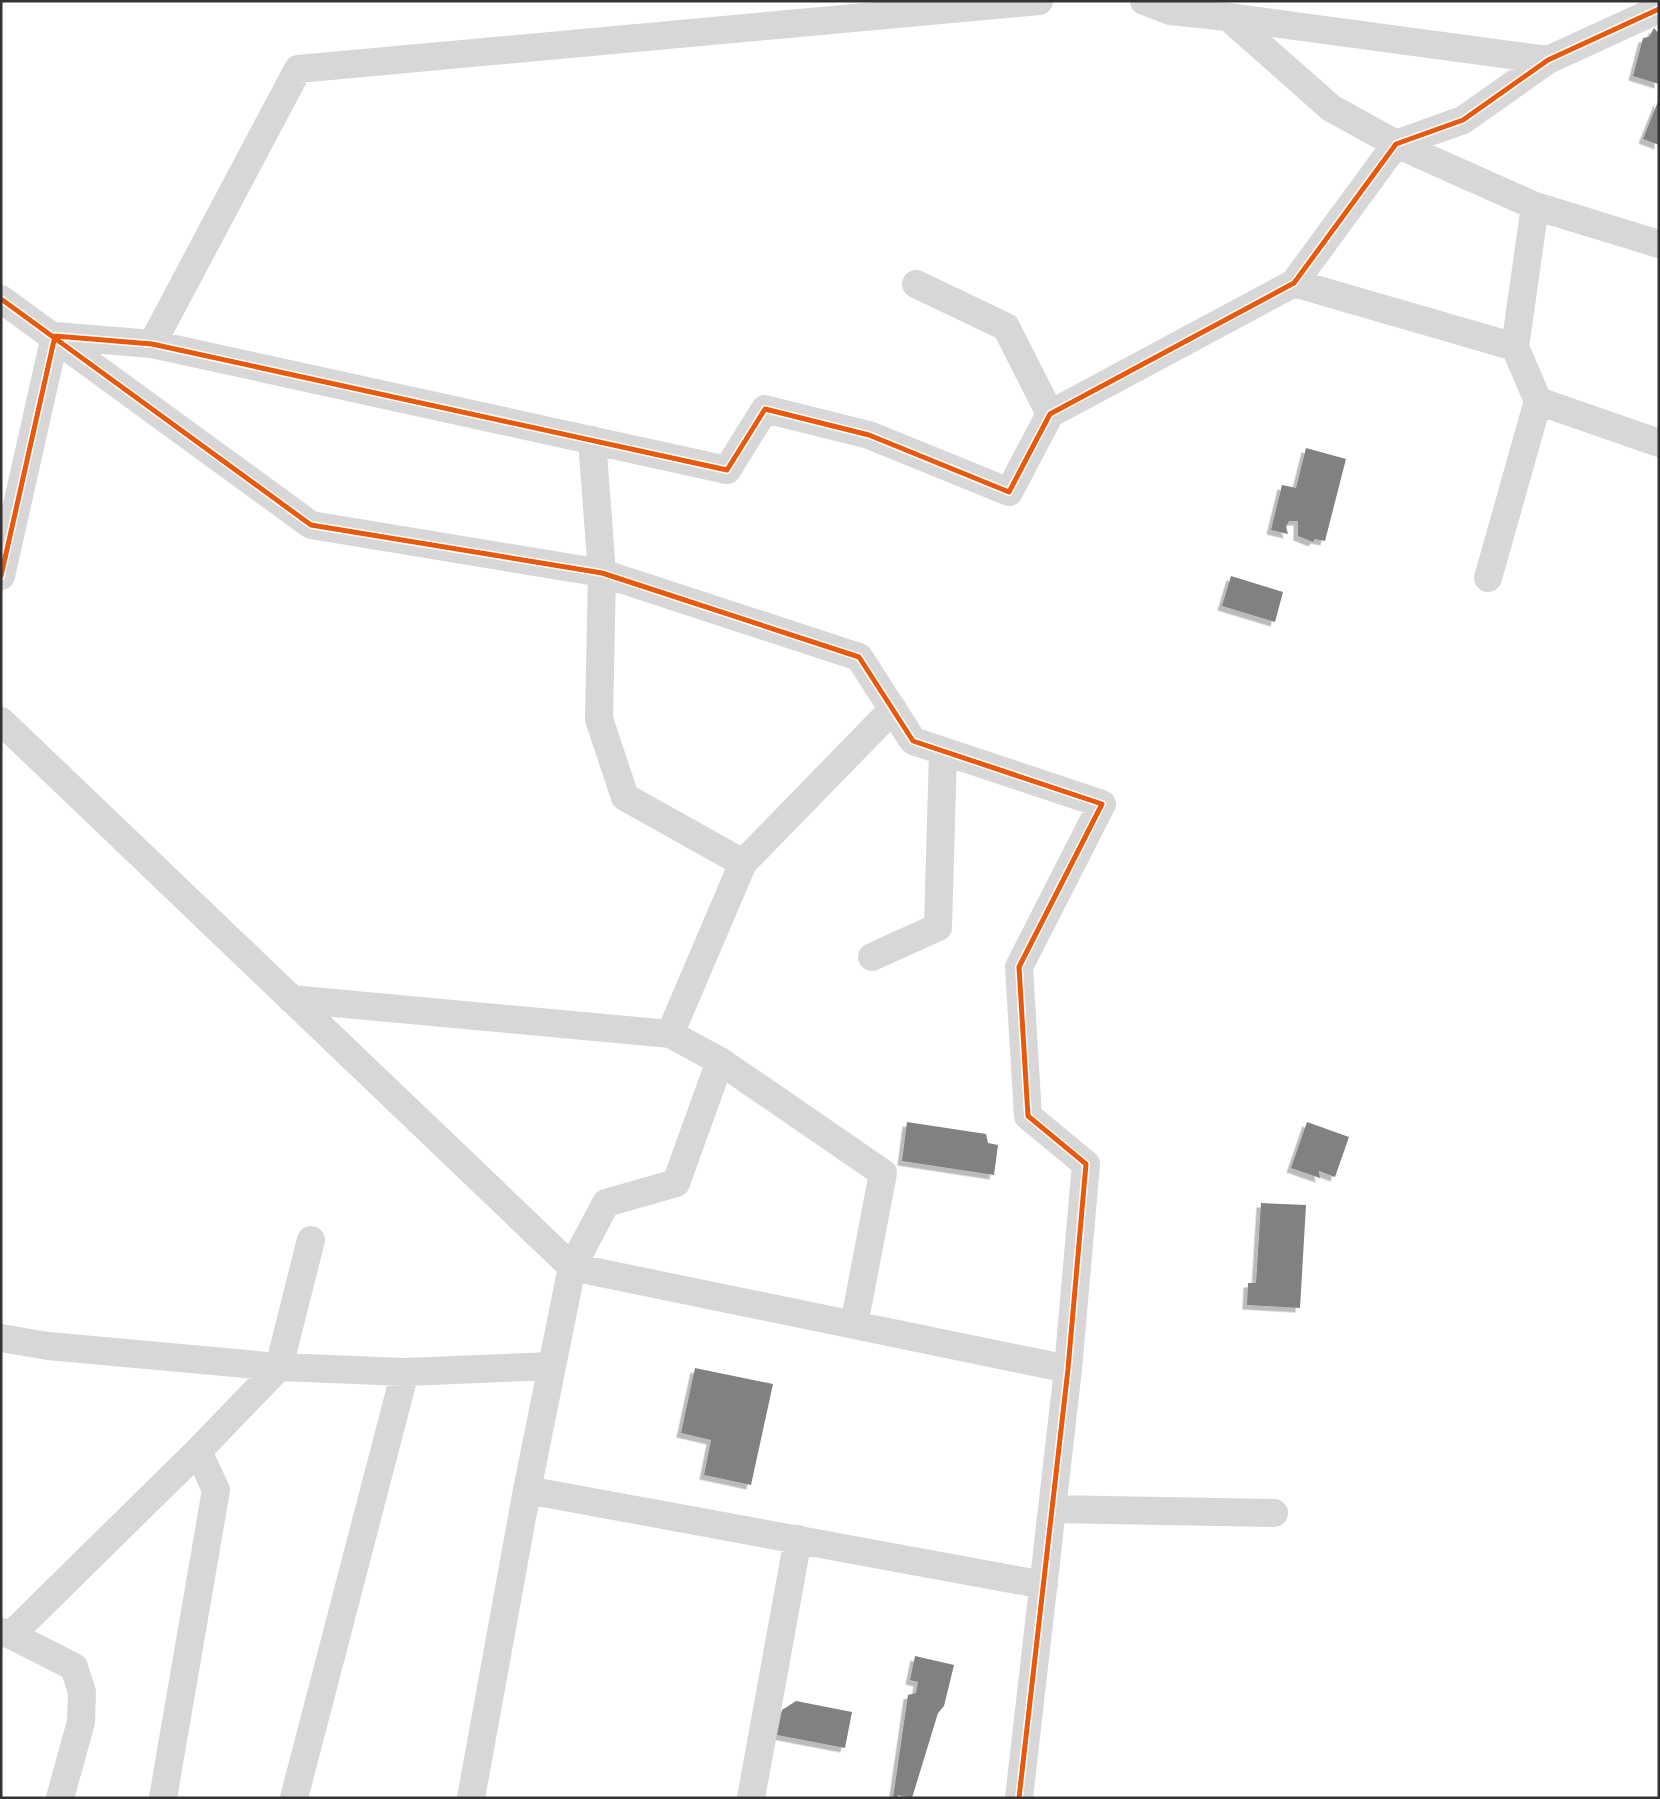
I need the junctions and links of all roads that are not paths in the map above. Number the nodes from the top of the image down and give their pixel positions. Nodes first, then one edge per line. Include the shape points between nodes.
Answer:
1 (1037, 1) edge
2 (1144, 1) edge
3 (1172, 6) edge
4 (1650, 8) edge
5 (1228, 16) junction
6 (1548, 60) junction
7 (1396, 144) junction
8 (1535, 206) junction
9 (1659, 244) edge
10 (1294, 283) junction
11 (916, 284) dead end
12 (1, 298) edge
13 (44, 330) junction
14 (152, 344) junction
15 (1515, 346) junction
16 (1538, 401) junction
17 (1050, 414) junction
18 (592, 440) junction
19 (1659, 444) edge
20 (602, 573) junction
21 (1, 576) edge
22 (1488, 578) dead end
23 (893, 709) junction
24 (1, 721) edge
25 (943, 751) junction
26 (743, 864) junction
27 (872, 957) dead end
28 (291, 999) junction
29 (670, 1034) junction
30 (720, 1060) junction
31 (311, 1240) dead end
32 (572, 1267) junction
33 (854, 1325) junction
34 (1, 1338) edge
35 (551, 1366) junction
36 (278, 1367) junction
37 (1068, 1369) junction
38 (405, 1372) junction
39 (198, 1451) junction
40 (527, 1490) junction
41 (1052, 1509) junction
42 (1274, 1513) dead end
43 (798, 1540) junction
44 (1044, 1585) junction
45 (6, 1634) edge
46 (60, 1798) edge
47 (163, 1798) edge
48 (294, 1798) edge
49 (471, 1798) edge
50 (751, 1798) edge
51 (1019, 1798) edge

1 - 14 street via 298,69
2 - 3 street
3 - 5 street
4 - 6 street
5 - 6 street
5 - 7 street via 1331,108
6 - 7 street via 1463,120
7 - 8 street
7 - 10 street
8 - 9 street
8 - 15 street
10 - 15 street
10 - 17 street
11 - 17 street via 1006,327
12 - 13 street
13 - 14 street
13 - 20 street via 311,525
13 - 21 street
14 - 18 street
15 - 16 street
16 - 19 street
16 - 22 street
17 - 18 street via 1008,492 868,435 765,409 727,470
18 - 20 street
20 - 23 street via 859,657
20 - 26 street via 599,719 625,797
23 - 25 street via 913,741
23 - 26 street
24 - 28 street
25 - 27 street via 938,927
25 - 37 street via 1102,804 1019,967 1028,1116 1086,1164
26 - 29 street
28 - 29 street
28 - 32 street
29 - 30 street
30 - 32 street via 676,1183 606,1204
30 - 33 street via 883,1174
31 - 36 street
32 - 33 street
32 - 35 street
33 - 37 street
34 - 36 street via 48,1346
35 - 38 street
35 - 40 street
36 - 38 street
36 - 39 street
37 - 41 street
38 - 48 street
39 - 45 street
39 - 47 street via 216,1490
40 - 43 street
40 - 49 street
41 - 42 street
41 - 44 street
43 - 44 street
43 - 50 street
44 - 51 street
45 - 46 street via 74,1667 82,1692 81,1722

